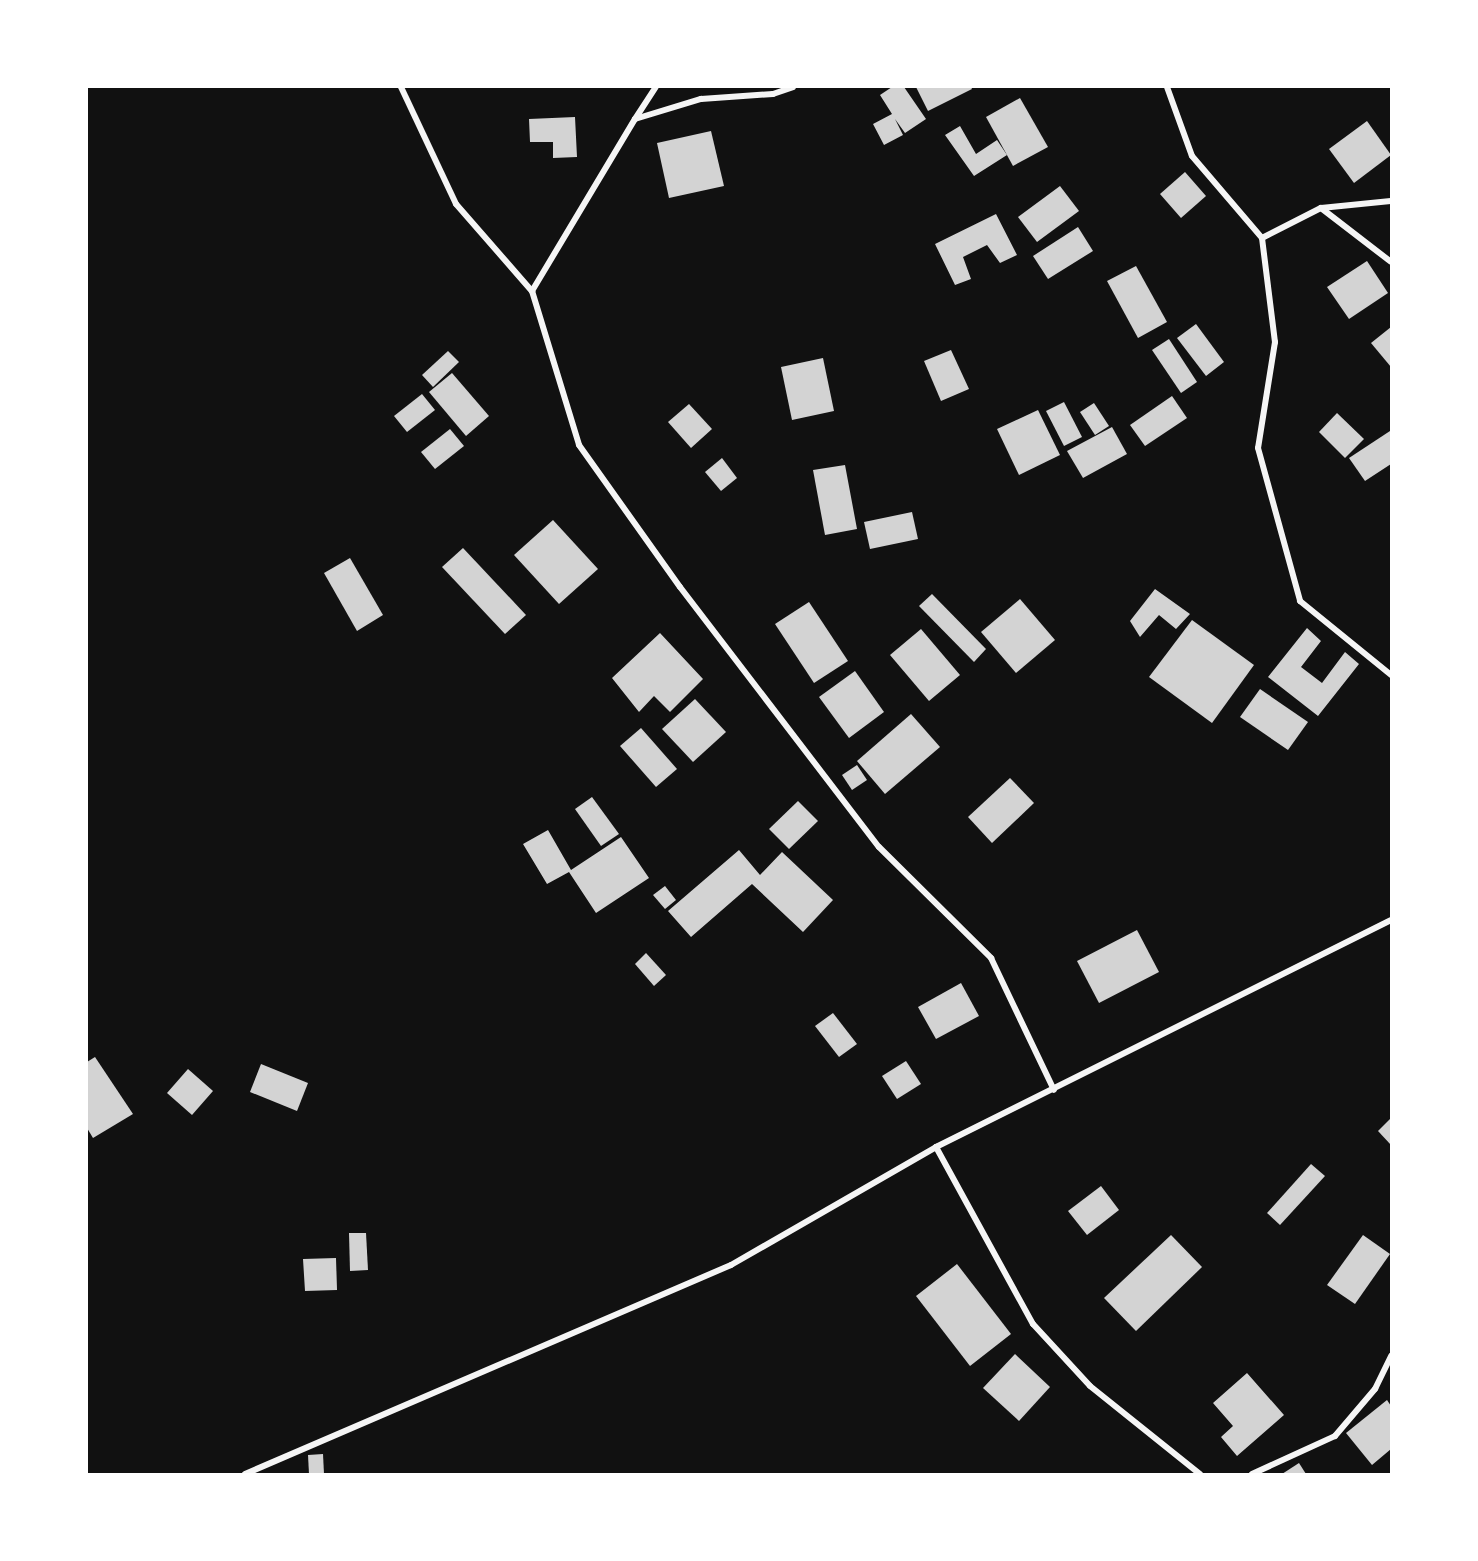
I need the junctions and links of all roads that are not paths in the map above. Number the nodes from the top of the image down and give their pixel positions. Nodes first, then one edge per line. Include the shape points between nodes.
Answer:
1 (401, 87) edge
2 (656, 87) edge
3 (793, 87) edge
4 (1167, 87) edge
5 (635, 119) junction
6 (1391, 201) edge
7 (1321, 208) junction
8 (1262, 238) junction
9 (1391, 262) edge
10 (532, 291) junction
11 (1391, 675) edge
12 (1391, 920) edge
13 (1054, 1090) junction
14 (936, 1147) junction
15 (1391, 1356) edge
16 (245, 1474) edge
17 (1200, 1474) edge
18 (1252, 1474) edge

1 - 10 street via 456,204
2 - 5 street
3 - 5 street via 773,94 701,99
4 - 8 street via 1192,156
5 - 10 street
6 - 7 street
7 - 8 street
7 - 9 street
8 - 11 street via 1275,342 1258,448 1300,601
10 - 13 street via 579,445 680,586 879,847 991,958
12 - 13 street
13 - 14 street
14 - 16 street via 731,1265
14 - 17 street via 1033,1324 1090,1386
15 - 18 street via 1375,1389 1335,1436

